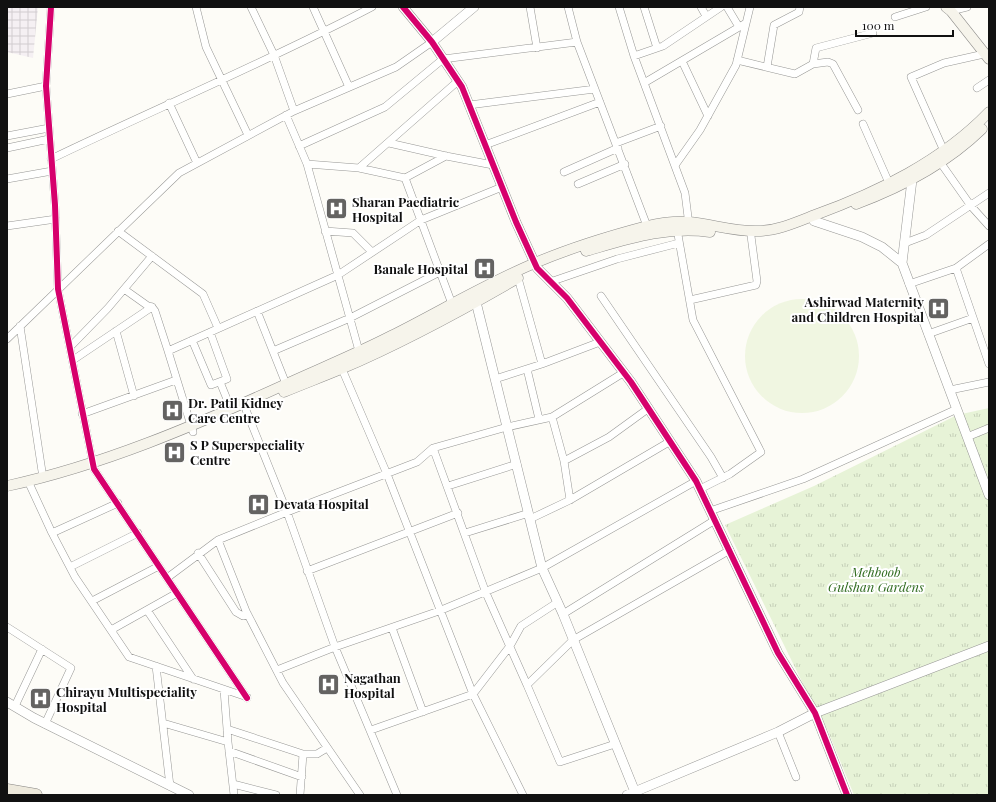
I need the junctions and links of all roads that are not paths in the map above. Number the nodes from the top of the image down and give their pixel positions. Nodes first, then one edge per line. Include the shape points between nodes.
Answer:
1 (51, 7) edge
2 (196, 7) edge
3 (252, 7) edge
4 (313, 7) edge
5 (372, 7) edge
6 (402, 7) edge
7 (474, 7) edge
8 (530, 7) edge
9 (568, 7) edge
10 (618, 7) edge
11 (644, 7) edge
12 (701, 7) edge
13 (721, 7) edge
14 (727, 7) edge
15 (750, 7) edge
16 (800, 7) edge
17 (926, 7) edge
18 (967, 7) edge
19 (948, 9) edge
20 (706, 16) junction
21 (895, 17) dead end
22 (743, 25) junction
23 (325, 32) junction
24 (873, 32) dead end
25 (432, 42) junction
26 (577, 42) junction
27 (538, 48) junction
28 (657, 48) junction
29 (274, 56) junction
30 (634, 56) junction
31 (987, 57) edge
32 (443, 59) junction
33 (737, 60) junction
34 (682, 61) junction
35 (813, 64) junction
36 (767, 67) junction
37 (221, 79) junction
38 (989, 80) edge
39 (458, 81) junction
40 (644, 83) junction
41 (46, 86) junction
42 (349, 87) junction
43 (977, 88) dead end
44 (595, 89) junction
45 (7, 94) edge
46 (600, 102) junction
47 (169, 103) junction
48 (470, 105) junction
49 (858, 110) dead end
50 (294, 111) junction
51 (989, 112) edge
52 (286, 115) junction
53 (708, 116) junction
54 (989, 122) edge
55 (863, 124) dead end
56 (661, 126) junction
57 (49, 128) junction
58 (248, 135) junction
59 (7, 136) edge
60 (49, 139) junction
61 (389, 143) junction
62 (485, 145) junction
63 (617, 145) junction
64 (299, 146) junction
65 (7, 148) edge
66 (944, 151) junction
67 (446, 156) junction
68 (51, 159) junction
69 (940, 162) junction
70 (197, 163) junction
71 (307, 164) junction
72 (624, 164) junction
73 (676, 164) junction
74 (493, 165) junction
75 (359, 168) junction
76 (52, 171) junction
77 (564, 172) dead end
78 (405, 178) junction
79 (7, 179) edge
80 (912, 180) junction
81 (889, 183) junction
82 (578, 184) dead end
83 (502, 187) junction
84 (989, 193) edge
85 (971, 206) junction
86 (56, 219) junction
87 (421, 220) junction
88 (814, 220) junction
89 (7, 226) edge
90 (647, 226) junction
91 (688, 226) junction
92 (989, 226) edge
93 (677, 229) junction
94 (118, 231) junction
95 (325, 231) junction
96 (750, 236) junction
97 (679, 243) junction
98 (905, 243) junction
99 (989, 244) edge
100 (372, 252) junction
101 (152, 256) junction
102 (902, 263) junction
103 (535, 266) junction
104 (956, 268) junction
105 (440, 272) junction
106 (338, 275) junction
107 (518, 278) junction
108 (550, 282) junction
109 (909, 284) junction
110 (58, 289) junction
111 (124, 289) junction
112 (601, 296) dead end
113 (690, 300) junction
114 (476, 302) junction
115 (452, 304) junction
116 (152, 307) junction
117 (257, 311) junction
118 (350, 318) junction
119 (973, 318) junction
120 (20, 326) junction
121 (218, 328) junction
122 (116, 331) junction
123 (210, 332) junction
124 (928, 334) junction
125 (7, 339) edge
126 (192, 340) junction
127 (600, 342) junction
128 (70, 347) junction
129 (168, 351) junction
130 (273, 351) junction
131 (359, 351) junction
132 (73, 360) junction
133 (542, 364) junction
134 (989, 364) edge
135 (342, 368) junction
136 (527, 369) junction
137 (623, 373) junction
138 (495, 379) junction
139 (176, 380) junction
140 (220, 382) junction
141 (989, 382) edge
142 (286, 384) junction
143 (950, 390) junction
144 (134, 396) junction
145 (245, 406) junction
146 (649, 408) junction
147 (231, 409) junction
148 (957, 409) junction
149 (82, 414) junction
150 (552, 416) junction
151 (539, 419) junction
152 (507, 427) junction
153 (989, 428) edge
154 (191, 429) junction
155 (967, 437) junction
156 (669, 442) junction
157 (433, 448) junction
158 (564, 462) junction
159 (517, 464) junction
160 (93, 466) junction
161 (387, 474) junction
162 (986, 476) edge
163 (43, 478) junction
164 (723, 478) junction
165 (29, 484) junction
166 (698, 485) junction
167 (7, 486) edge
168 (448, 486) junction
169 (7, 493) edge
170 (989, 496) edge
171 (570, 500) junction
172 (118, 503) junction
173 (710, 511) junction
174 (287, 512) junction
175 (458, 513) junction
176 (530, 516) junction
177 (715, 520) junction
178 (409, 531) junction
179 (52, 533) junction
180 (138, 533) junction
181 (465, 533) junction
182 (218, 540) junction
183 (730, 550) junction
184 (198, 553) junction
185 (159, 566) junction
186 (70, 567) junction
187 (542, 568) junction
188 (307, 571) junction
189 (167, 578) junction
190 (486, 592) junction
191 (177, 593) junction
192 (92, 601) junction
193 (558, 602) junction
194 (147, 610) junction
195 (440, 611) junction
196 (563, 614) junction
197 (248, 615) junction
198 (7, 627) edge
199 (392, 628) junction
200 (111, 630) junction
201 (573, 640) junction
202 (510, 646) junction
203 (989, 646) edge
204 (335, 647) junction
205 (42, 649) junction
206 (156, 666) junction
207 (277, 670) junction
208 (193, 679) junction
209 (527, 685) junction
210 (224, 690) junction
211 (473, 694) junction
212 (11, 704) edge
213 (423, 712) junction
214 (815, 713) junction
215 (163, 723) junction
216 (44, 724) junction
217 (227, 729) junction
218 (371, 730) junction
219 (778, 732) junction
220 (228, 742) junction
221 (615, 744) junction
222 (327, 748) junction
223 (229, 750) junction
224 (304, 754) junction
225 (302, 777) junction
226 (796, 777) dead end
227 (233, 784) junction
228 (170, 786) junction
229 (7, 790) edge
230 (637, 793) edge
231 (36, 795) edge
232 (189, 795) edge
233 (234, 795) edge
234 (276, 795) edge
235 (300, 795) edge
236 (360, 795) edge
237 (398, 795) edge
238 (523, 795) edge
239 (847, 795) edge

1 - 41 street
2 - 37 street via 206,46
3 - 29 street
4 - 23 street
5 - 23 street
6 - 25 street
7 - 25 street
8 - 27 street
9 - 26 street
10 - 30 street
11 - 28 street
12 - 20 street
13 - 20 street
14 - 22 street
15 - 22 street
16 - 36 street via 799,12 774,25
17 - 21 street
18 - 19 street
19 - 31 main road
20 - 28 street
22 - 33 street
22 - 34 street
23 - 29 street
23 - 42 street
24 - 35 street via 816,48
25 - 32 street
25 - 42 street via 396,67
26 - 27 street
26 - 44 street
27 - 32 street
28 - 30 street
29 - 37 street
29 - 50 street
30 - 40 street
31 - 66 street via 944,63 911,77
32 - 39 street
32 - 64 street via 385,107
33 - 36 street
33 - 53 street
34 - 40 street
34 - 53 street
35 - 36 street via 795,74
35 - 49 street via 833,64
37 - 47 street
37 - 58 street
38 - 43 street
39 - 48 street
39 - 61 street
40 - 56 street
41 - 45 street
41 - 57 street
42 - 50 street
44 - 46 street
44 - 48 street
46 - 62 street
46 - 63 street
47 - 68 street
47 - 70 street
48 - 62 street
50 - 52 street
51 - 66 main road via 961,139
52 - 58 street
52 - 64 street
53 - 73 street
54 - 69 main road via 968,143
55 - 81 street
56 - 63 street
56 - 73 street
57 - 59 street
57 - 60 street
58 - 70 street
60 - 65 street
60 - 68 street
61 - 67 street
61 - 75 street
62 - 74 street
63 - 72 street
63 - 77 street
64 - 71 street
66 - 81 main road
67 - 74 street
67 - 78 street
68 - 76 street
69 - 80 main road
69 - 85 street
70 - 94 street via 179,173
71 - 75 street
71 - 95 street
72 - 82 street
72 - 90 street
73 - 91 street via 685,193
74 - 83 street
75 - 78 street
76 - 79 street
76 - 86 street
78 - 87 street
80 - 88 main road via 892,191
80 - 98 street
81 - 91 main road via 830,209 772,230 744,231
83 - 87 street
83 - 103 street
84 - 85 street
85 - 92 street
85 - 98 street via 926,235
86 - 89 street
86 - 110 street
87 - 100 street
87 - 105 street
88 - 96 main road via 766,235
88 - 102 street via 862,236 882,247
90 - 91 main road
90 - 103 main road via 599,240
91 - 93 main road
91 - 96 main road
93 - 97 street
93 - 103 main road via 646,234
94 - 101 street
94 - 110 street
95 - 100 street via 353,233
95 - 106 street
96 - 113 street via 756,285
97 - 108 street via 617,259
97 - 113 street
98 - 102 street
99 - 104 street
100 - 106 street
101 - 111 street
101 - 121 street via 203,294
102 - 109 street
103 - 107 main road
103 - 108 street
103 - 115 main road
104 - 109 street
104 - 119 street
105 - 115 street
105 - 118 street
106 - 117 street
106 - 118 street
107 - 114 main road
107 - 133 street
108 - 127 street via 566,298
109 - 124 street
110 - 120 street
110 - 128 street
111 - 116 street
111 - 128 street
112 - 164 street
113 - 164 street via 693,320 761,452
114 - 135 main road
114 - 138 street
115 - 131 main road
116 - 122 street
116 - 129 street
117 - 121 street
117 - 130 street
118 - 130 street
118 - 131 street
119 - 124 street
119 - 134 street
120 - 125 street
120 - 163 street
121 - 123 street
122 - 132 street
122 - 144 street
123 - 126 street
123 - 140 street via 227,379
124 - 143 street
126 - 129 street
126 - 140 street via 211,385
127 - 133 street
127 - 137 street
128 - 132 street
129 - 139 street
130 - 142 street
131 - 142 main road
132 - 149 street
133 - 136 street
135 - 145 main road
135 - 161 street
136 - 138 street
136 - 151 street
137 - 146 street
137 - 150 street via 568,409
138 - 152 street
139 - 144 street
139 - 154 street
140 - 147 street
141 - 143 street
142 - 145 main road
143 - 148 street
144 - 149 street
145 - 147 main road
145 - 154 main road
145 - 174 street
146 - 156 street
146 - 158 street via 609,436
147 - 154 main road
148 - 155 street
148 - 173 street via 803,479
149 - 160 street
150 - 151 street
150 - 158 street
151 - 152 street
152 - 157 street
152 - 159 street
153 - 155 street
154 - 160 main road
155 - 162 street
156 - 166 street
156 - 171 street
157 - 161 street via 417,462
157 - 168 street
158 - 171 street
159 - 168 street
159 - 176 street
160 - 163 main road
160 - 165 main road
160 - 172 street
161 - 174 street
161 - 178 street
162 - 170 street
163 - 165 main road
164 - 166 street
165 - 167 main road
165 - 169 main road
165 - 179 street
166 - 173 street
166 - 187 street
168 - 175 street
171 - 176 street
172 - 179 street
172 - 180 street
173 - 177 street
174 - 182 street
174 - 188 street
175 - 178 street
175 - 181 street
176 - 181 street
176 - 187 street
177 - 183 street
177 - 196 street
178 - 188 street
178 - 195 street
179 - 186 street
180 - 185 street
180 - 186 street
181 - 190 street
182 - 184 street
182 - 197 street
183 - 201 street
183 - 214 street via 778,653
184 - 189 street
184 - 197 street via 236,612 242,616
185 - 189 street
185 - 192 street
186 - 192 street
187 - 190 street
187 - 193 street
188 - 204 street
189 - 191 street
190 - 195 street
190 - 202 street
191 - 194 street
191 - 210 street via 247,698
192 - 200 street
193 - 196 street
193 - 202 street via 521,626
194 - 200 street
194 - 208 street
195 - 199 street
195 - 211 street
196 - 201 street
197 - 207 street
198 - 205 street
199 - 204 street
199 - 213 street
200 - 206 street via 129,656
201 - 209 street
201 - 221 street
202 - 209 street
202 - 211 street
203 - 214 street
204 - 207 street
204 - 218 street
205 - 212 street
205 - 216 street via 72,668
206 - 208 street
206 - 215 street
207 - 222 street
208 - 210 street
209 - 221 street via 560,762
210 - 217 street
211 - 213 street
211 - 238 street
212 - 216 street
213 - 218 street
214 - 219 street
214 - 239 street
215 - 220 street
215 - 228 street
216 - 228 street
217 - 220 street
217 - 224 street
218 - 237 street
219 - 226 street
219 - 230 street
220 - 223 street
221 - 230 street
222 - 224 street via 317,754
222 - 236 street
223 - 225 street
223 - 227 street
224 - 225 street
225 - 235 street
227 - 233 street
227 - 234 street
228 - 232 street
229 - 231 main road

